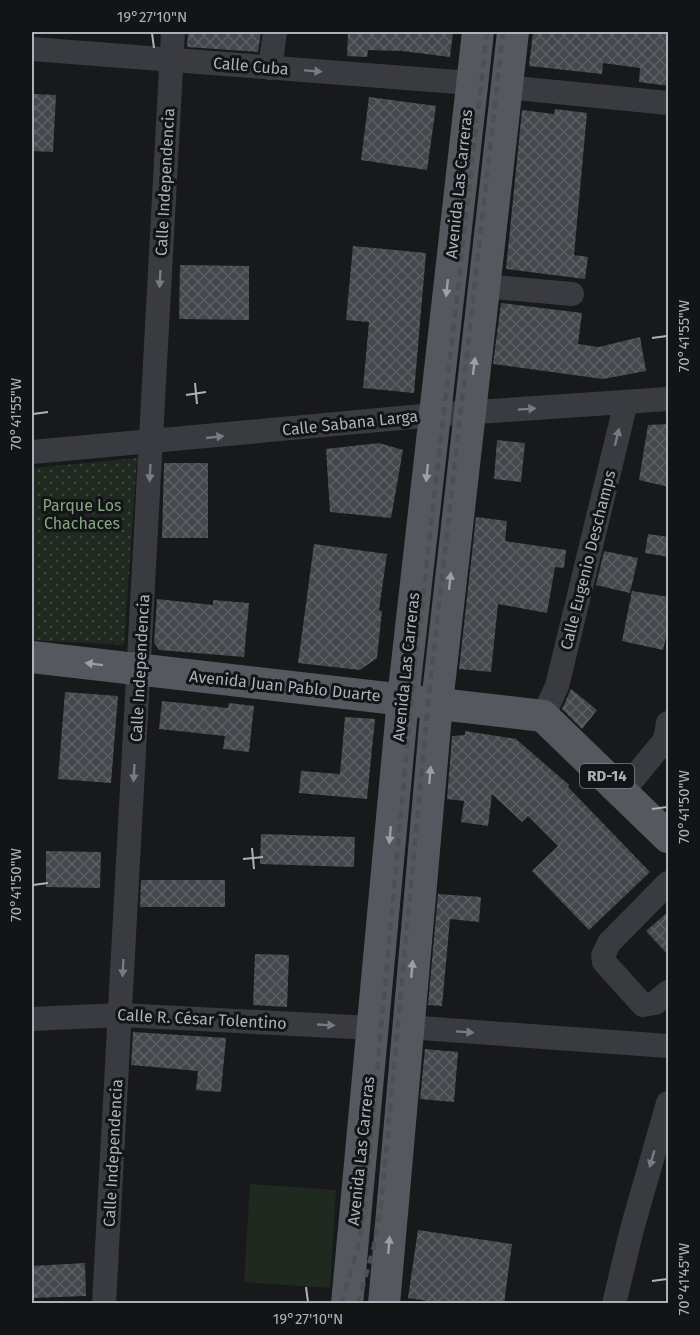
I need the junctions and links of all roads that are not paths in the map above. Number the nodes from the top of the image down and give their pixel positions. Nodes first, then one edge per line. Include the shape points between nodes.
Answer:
1 (173, 32) edge
2 (275, 32) edge
3 (478, 32) edge
4 (513, 32) edge
5 (32, 49) edge
6 (171, 58) junction
7 (270, 68) junction
8 (470, 83) junction
9 (506, 87) junction
10 (669, 103) edge
11 (484, 286) junction
12 (572, 294) dead end
13 (669, 399) edge
14 (626, 402) junction
15 (469, 412) junction
16 (433, 415) junction
17 (152, 443) junction
18 (32, 452) edge
19 (32, 657) edge
20 (140, 670) junction
21 (402, 699) junction
22 (437, 703) junction
23 (543, 716) junction
24 (669, 723) edge
25 (623, 791) junction
26 (669, 837) edge
27 (669, 883) edge
28 (669, 992) edge
29 (121, 1015) junction
30 (32, 1019) edge
31 (407, 1027) junction
32 (373, 1028) junction
33 (669, 1046) edge
34 (669, 1103) edge
35 (104, 1304) edge
36 (347, 1304) edge
37 (384, 1304) edge
38 (614, 1304) edge

1 - 6 street, Calle Independencia
2 - 7 street
3 - 8 main road, Avenida Las Carreras
4 - 9 main road, Avenida Las Carreras
5 - 6 street, Calle Cuba
6 - 7 street, Calle Cuba
6 -> 17 street, Calle Independencia
7 -> 8 street, Calle Cuba
8 -> 16 main road, Avenida Las Carreras
9 - 10 street
9 - 11 main road, Avenida Las Carreras
11 - 12 street
15 -> 11 main road, Avenida Las Carreras
13 - 14 street, Calle Sabana Larga
15 -> 14 street, Calle Sabana Larga
23 -> 14 street, Calle Eugenio Deschamps via 557,686
15 - 16 street, Calle Sabana Larga
22 -> 15 main road, Avenida Las Carreras
17 -> 16 street, Calle Sabana Larga
16 -> 21 main road, Avenida Las Carreras
17 - 18 street, Calle Sabana Larga
17 -> 20 street, Calle Independencia
20 -> 19 main road, Avenida Juan Pablo Duarte
20 - 21 main road, Avenida Juan Pablo Duarte
20 -> 29 street, Calle Independencia
21 - 22 main road, Avenida Juan Pablo Duarte
21 -> 32 main road, Avenida Las Carreras
22 - 23 main road, Avenida Juan Pablo Duarte
31 -> 22 main road, Avenida Las Carreras
23 - 25 main road, RD-14
24 - 25 street via 664,740
25 - 26 main road, RD-14
27 - 28 street via 609,944 603,956 604,962 643,1005 655,1003
29 - 30 street, Calle R. César Tolentino
29 -> 32 street, Calle R. César Tolentino
29 - 35 street, Calle Independencia
31 -> 33 street
37 -> 31 main road, Avenida Las Carreras
32 - 36 main road, Avenida Las Carreras
34 -> 38 street

